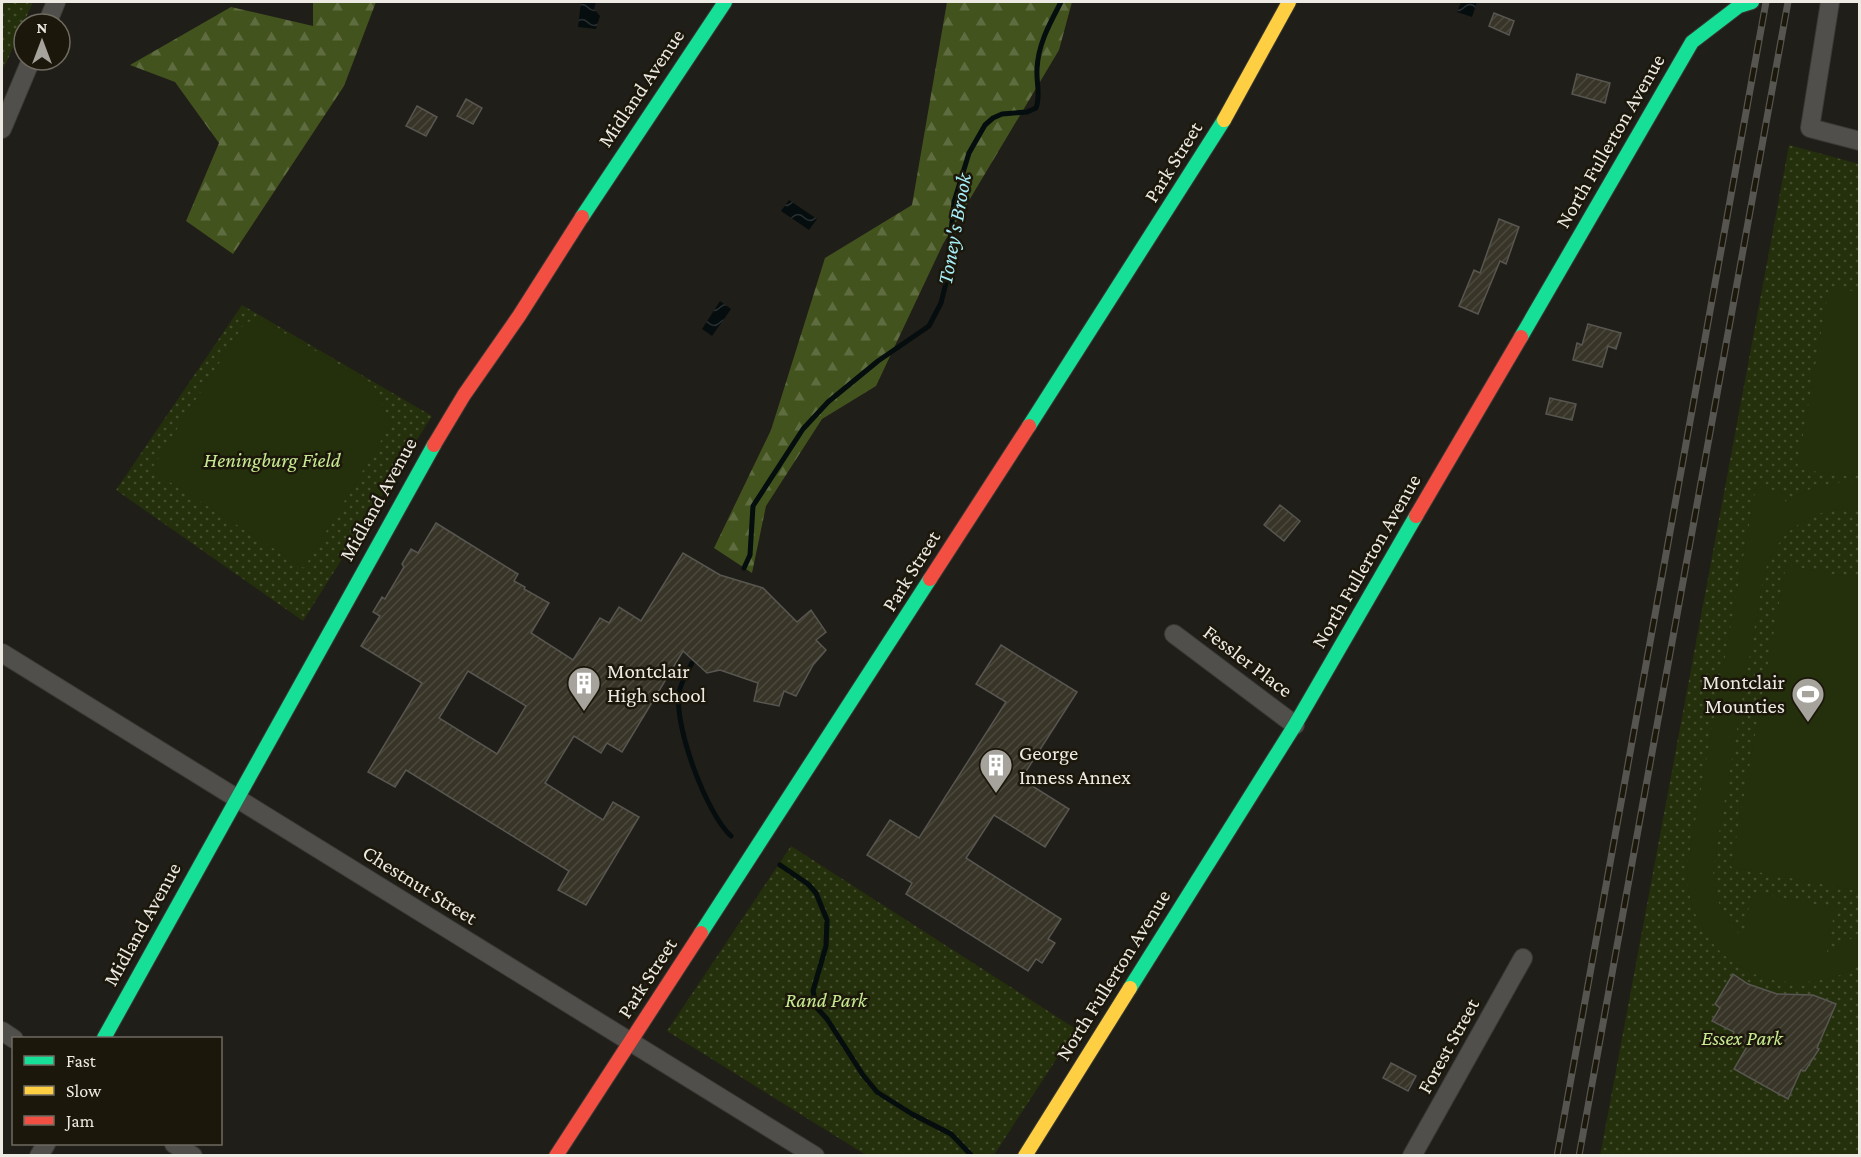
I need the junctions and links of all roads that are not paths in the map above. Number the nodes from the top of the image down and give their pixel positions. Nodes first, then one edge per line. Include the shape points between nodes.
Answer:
1 (725, 2) edge
2 (1290, 2) edge
3 (1752, 2) edge
4 (1830, 2) edge
5 (26, 72) edge
6 (2, 129) edge
7 (1860, 141) edge
8 (1174, 634) dead end
9 (2, 653) edge
10 (1295, 724) junction
11 (237, 797) junction
12 (1523, 958) dead end
13 (105, 1037) edge
14 (631, 1041) junction
15 (177, 1145) edge
16 (193, 1155) edge
17 (556, 1155) edge
18 (815, 1155) edge
19 (1025, 1155) edge
20 (1412, 1155) edge

1 - 11 street, Midland Avenue via 464,395
2 - 14 street, Park Street via 1234,104 1093,328
3 - 10 street, North Fullerton Avenue via 1738,6 1692,42
4 - 7 street via 1810,128
5 - 6 street
8 - 10 street, Fessler Place
9 - 11 street, Chestnut Street
10 - 19 street, North Fullerton Avenue
11 - 13 street, Midland Avenue
11 - 14 street, Chestnut Street
12 - 20 street, Forest Street
14 - 17 street, Park Street
14 - 18 street, Chestnut Street
15 - 16 street

